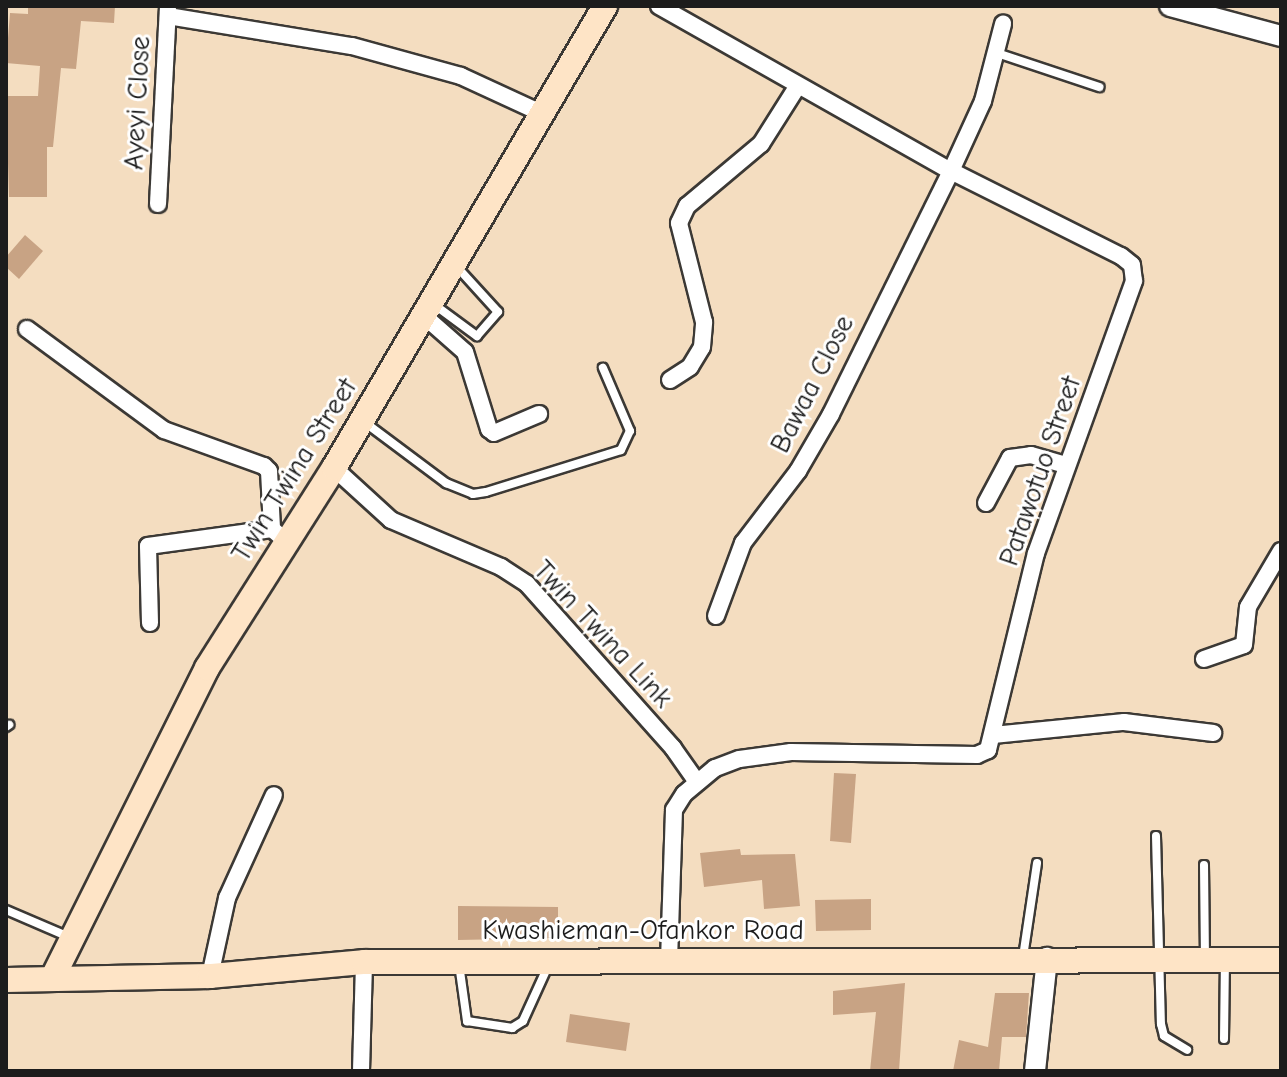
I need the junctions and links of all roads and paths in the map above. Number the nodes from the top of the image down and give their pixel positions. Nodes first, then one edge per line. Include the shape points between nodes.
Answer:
1 (605, 6) edge
2 (659, 6) edge
3 (1170, 6) edge
4 (168, 11) edge
5 (1003, 24) dead end
6 (1281, 36) edge
7 (997, 53) junction
8 (797, 87) junction
9 (1099, 87) dead end
10 (541, 113) junction
11 (951, 171) junction
12 (158, 204) dead end
13 (454, 263) junction
14 (427, 309) junction
15 (27, 329) dead end
16 (603, 368) dead end
17 (670, 380) dead end
18 (539, 414) dead end
19 (362, 421) junction
20 (1067, 465) junction
21 (334, 468) junction
22 (986, 503) dead end
23 (279, 535) junction
24 (1281, 551) edge
25 (716, 616) dead end
26 (150, 623) dead end
27 (1204, 659) dead end
28 (1213, 733) dead end
29 (993, 735) junction
30 (697, 782) junction
31 (274, 795) dead end
32 (1156, 836) dead end
33 (1037, 863) dead end
34 (1204, 865) dead end
35 (6, 910) edge
36 (73, 940) junction
37 (1047, 958) junction
38 (669, 959) junction
39 (1022, 959) junction
40 (1157, 959) junction
41 (551, 960) junction
42 (1215, 960) junction
43 (1281, 960) edge
44 (459, 961) junction
45 (364, 962) junction
46 (210, 976) junction
47 (53, 977) junction
48 (6, 980) edge
49 (1224, 1039) dead end
50 (1187, 1050) dead end
51 (361, 1071) edge
52 (1035, 1071) edge

1 - 10 main road, Twin Twina Street
2 - 8 street, Patawotuo Street
3 - 6 street
4 - 10 street via 352,46 461,76
4 - 12 street, Ayeyi Close
5 - 7 street, Bawaa Close
7 - 9 lane
7 - 11 street, Bawaa Close via 983,101
8 - 11 street, Patawotuo Street
8 - 17 street via 761,144 687,206 679,223 703,335 690,367
10 - 13 main road, Twin Twina Street
11 - 20 street, Patawotuo Street via 1094,240 1132,265 1134,281
11 - 25 street, Bawaa Close via 831,414 798,471 743,543
13 - 14 main road, Twin Twina Street
13 - 14 lane via 498,312 477,336
14 - 18 street via 465,352 489,429 494,433
14 - 19 main road, Twin Twina Street
15 - 23 street via 164,430 264,466
16 - 19 lane via 630,431 621,450 486,492 473,494 446,483
19 - 21 main road, Twin Twina Street
20 - 22 street via 1031,455 1010,458
20 - 29 street, Patawotuo Street via 1036,553
21 - 23 main road, Twin Twina Street
21 - 30 street, Twin Twina Link via 391,520 501,567 527,584
23 - 26 street via 148,546
23 - 36 main road, Twin Twina Street via 192,696
24 - 27 street via 1248,607 1244,645
28 - 29 street via 1124,722
29 - 30 street via 988,750 977,755 763,754 715,768
30 - 38 street via 674,810
31 - 46 street via 220,916
32 - 40 lane
33 - 39 lane
34 - 42 lane
35 - 36 lane
36 - 47 main road, Twin Twina Street
37 - 39 main road, Kwashieman-Ofankor Road
37 - 40 main road, Kwashieman-Ofankor Road
37 - 52 street
38 - 39 main road, Kwashieman-Ofankor Road
38 - 41 main road, Kwashieman-Ofankor Road
40 - 42 main road, Kwashieman-Ofankor Road
40 - 50 lane via 1164,1036
41 - 44 main road, Kwashieman-Ofankor Road
41 - 44 lane via 523,1021 512,1028 467,1021
42 - 43 main road, Kwashieman-Ofankor Road
42 - 49 lane
44 - 45 main road, Kwashieman-Ofankor Road
45 - 46 main road, Kwashieman-Ofankor Road
45 - 51 street
46 - 47 main road, Kwashieman-Ofankor Road
47 - 48 main road, Kwashieman-Ofankor Road

